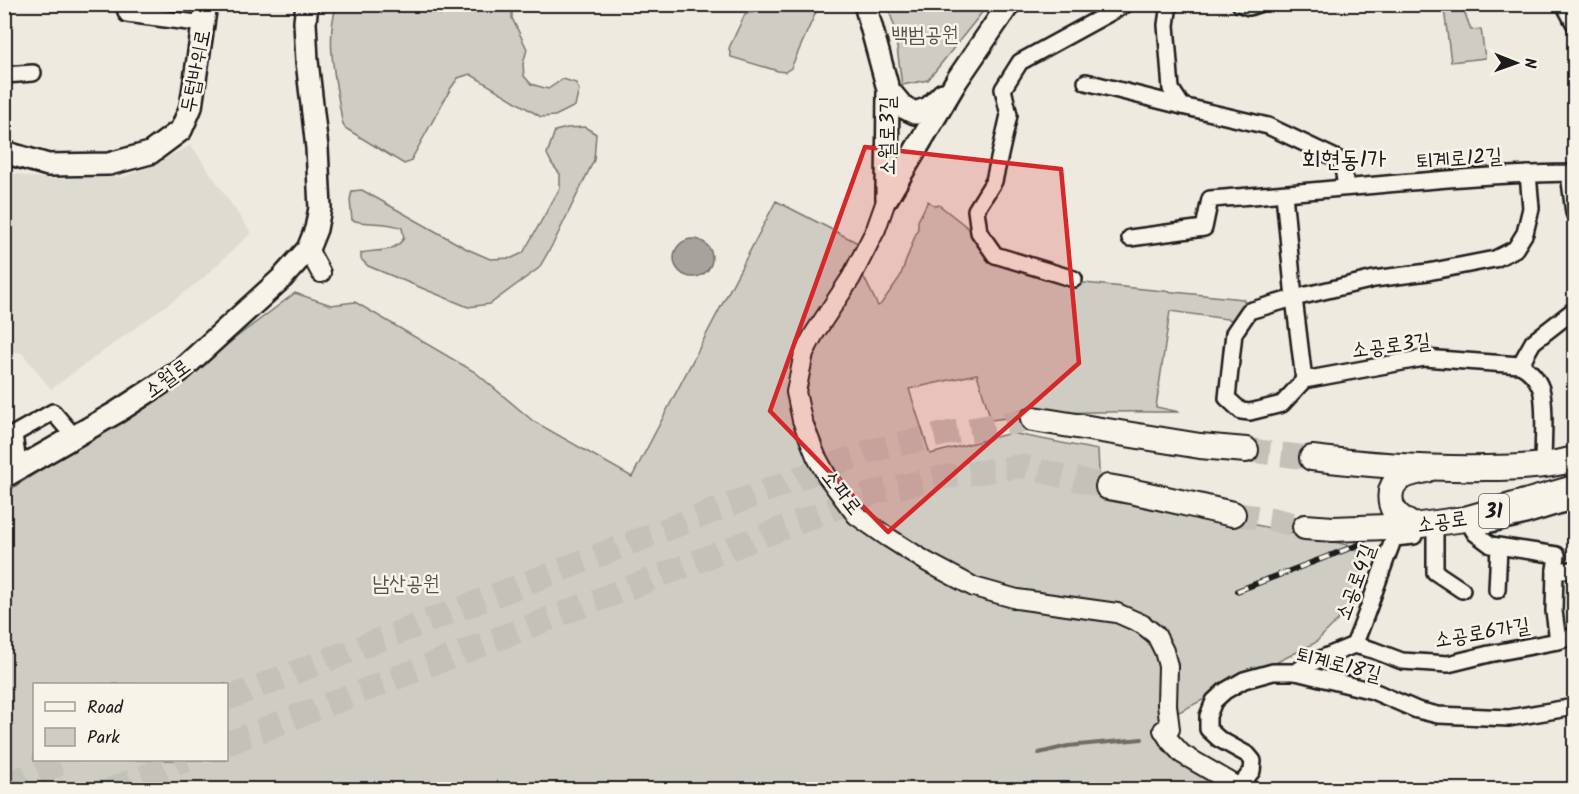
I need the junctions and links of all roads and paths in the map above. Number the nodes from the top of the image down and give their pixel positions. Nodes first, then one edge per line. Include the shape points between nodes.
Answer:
1 (123, 4) edge
2 (300, 4) edge
3 (307, 4) edge
4 (865, 4) edge
5 (1010, 4) edge
6 (1126, 4) edge
7 (1169, 4) edge
8 (1240, 4) edge
9 (1258, 4) edge
10 (1564, 4) edge
11 (205, 14) edge
12 (1575, 23) edge
13 (33, 73) dead end
14 (4, 75) edge
15 (957, 80) junction
16 (1086, 82) dead end
17 (888, 89) junction
18 (1182, 106) junction
19 (4, 152) edge
20 (1572, 173) edge
21 (1528, 174) junction
22 (1346, 187) junction
23 (1284, 194) junction
24 (887, 198) junction
25 (1575, 213) edge
26 (1130, 238) dead end
27 (308, 249) junction
28 (321, 273) dead end
29 (1074, 279) dead end
30 (1294, 298) junction
31 (1575, 310) edge
32 (1520, 365) junction
33 (1304, 380) junction
34 (1033, 419) tunnel mouth
35 (71, 433) junction
36 (1246, 450) tunnel mouth
37 (1312, 459) tunnel mouth
38 (1575, 459) edge
39 (1543, 464) junction
40 (1431, 468) junction
41 (9, 471) edge
42 (1108, 487) tunnel mouth
43 (1575, 489) edge
44 (1575, 501) edge
45 (1233, 514) tunnel mouth
46 (1305, 527) tunnel mouth
47 (1472, 528) junction
48 (1424, 529) junction
49 (1499, 547) junction
50 (1555, 570) junction
51 (1575, 570) edge
52 (1497, 590) dead end
53 (1462, 591) dead end
54 (1575, 636) edge
55 (1558, 641) junction
56 (1354, 645) junction
57 (1296, 672) junction
58 (1575, 707) edge
59 (1239, 789) edge

1 - 11 street via 127,15
2 - 27 main road via 314,208
3 - 27 main road, 소월로 via 307,61 320,208
4 - 17 main road, 소월로3길
5 - 15 main road, 소파로
6 - 29 street via 1020,62 1003,88 1009,115 994,181 976,210 979,232 995,255
7 - 18 street via 1166,25 1171,89
8 - 9 street
10 - 12 street
11 - 19 main road, 두텁바위로 via 191,107 181,130 150,153 109,164 48,165
13 - 14 street
15 - 17 main road via 929,108 915,113 903,107
15 - 24 main road, 소파로
16 - 18 street
17 - 24 main road, 소월로3길
18 - 22 street via 1268,126 1342,161
20 - 21 street, 퇴계로12길
20 - 25 street, 퇴계로12길
21 - 22 street, 퇴계로12길
21 - 30 street, 퇴계로12길 via 1531,208 1525,233 1515,249 1495,260 1374,279
22 - 23 street, 퇴계로12길
23 - 26 street, 퇴계로12길 via 1210,199 1204,228
23 - 30 street
24 - 59 street, 소파로 via 851,278 804,353 799,373 796,392 802,420 827,476 856,515 927,562 974,587 1017,599 1117,613 1142,624 1155,635 1168,666 1170,729 1163,730 1182,754
27 - 28 street
27 - 35 main road, 소월로 via 176,369
27 - 41 main road, 소월로 via 282,278 180,371 117,412
30 - 33 street
30 - 33 street via 1249,312 1234,333 1227,398 1241,411 1261,410 1282,404
31 - 32 street via 1533,342
32 - 33 street, 소공로3길 via 1424,358
32 - 39 street via 1530,370 1540,388
34 - 36 main road
35 - 41 main road, 소월로
35 - 41 street via 53,412 14,434
37 - 40 main road, 31
38 - 39 main road, 31
39 - 40 main road, 31 via 1516,468
40 - 48 main road via 1399,478 1390,499 1397,514
42 - 45 main road
43 - 48 main road, 소공로 / 31
44 - 47 street, 소공로4길 via 1522,518
46 - 48 main road, 소공로 / 31
47 - 48 street, 소공로4길
47 - 49 street
48 - 53 street via 1435,572
48 - 56 street, 소공로4길 via 1394,538
49 - 50 street via 1557,555
49 - 52 street
50 - 51 street
50 - 55 street
54 - 55 street, 소공로6가길
55 - 56 street, 소공로6가길 via 1448,664 1402,661
56 - 57 street
57 - 58 street, 퇴계로18길 via 1372,691 1438,715 1509,718
57 - 59 street, 퇴계로18길 via 1273,672 1244,680 1214,701 1208,729 1248,754 1252,761 1252,771

